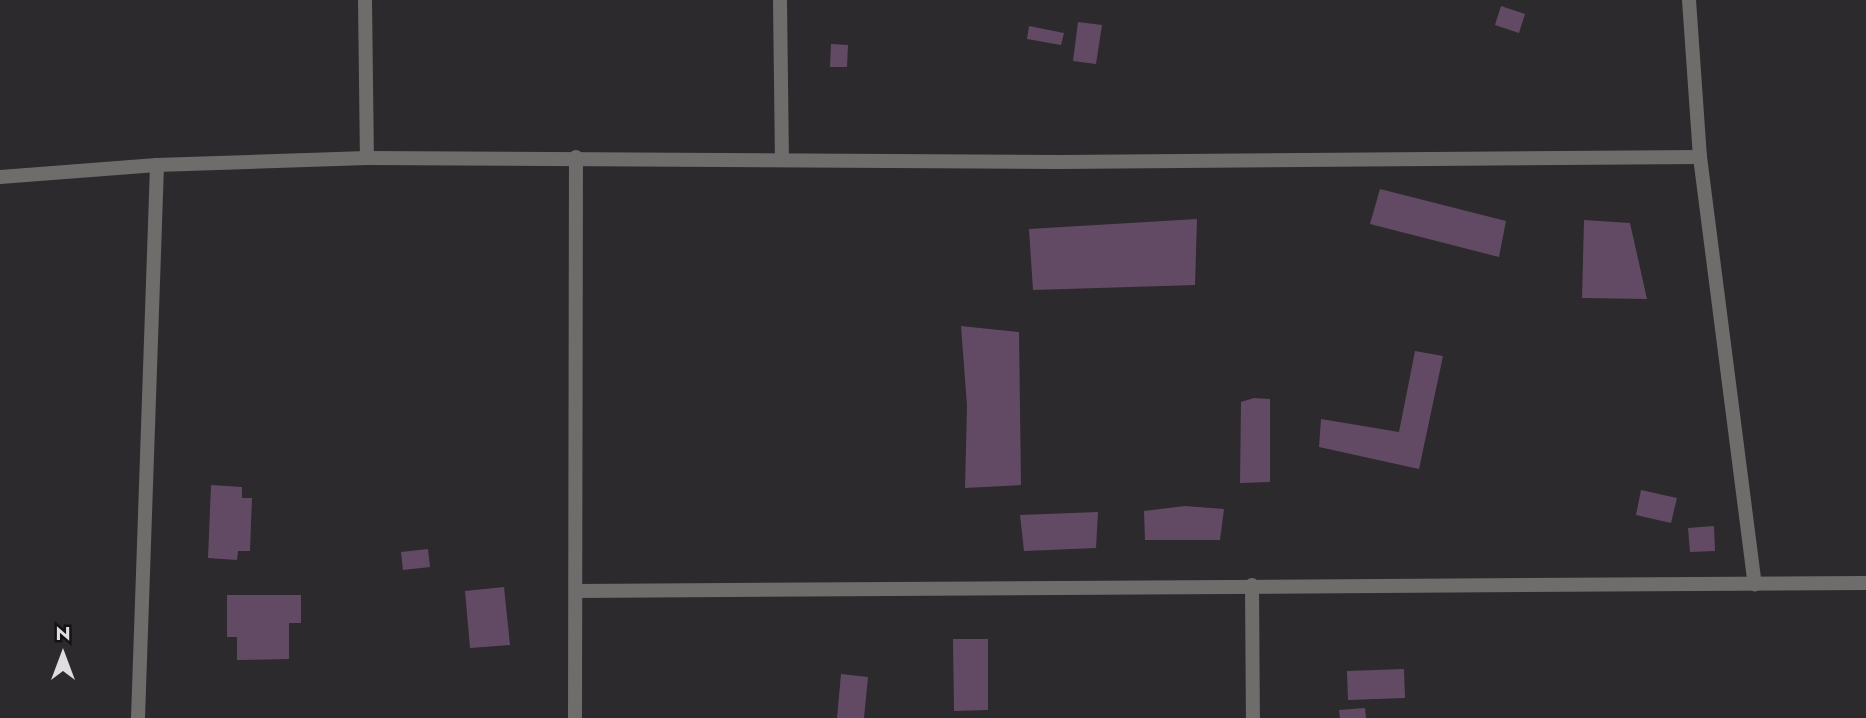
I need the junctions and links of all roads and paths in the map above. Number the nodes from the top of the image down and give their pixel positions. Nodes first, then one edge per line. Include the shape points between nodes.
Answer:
1 (365, 0) edge
2 (780, 0) edge
3 (1689, 0) edge
4 (576, 157) junction
5 (1700, 157) junction
6 (368, 158) junction
7 (782, 159) junction
8 (157, 165) junction
9 (0, 177) edge
10 (1866, 583) edge
11 (1755, 584) junction
12 (1252, 585) junction
13 (577, 591) junction
14 (138, 718) edge
15 (575, 718) edge
16 (1254, 718) edge

1 - 6 street
2 - 7 street
3 - 5 street
4 - 6 street
4 - 7 street
4 - 13 street
5 - 7 street via 1074,162
5 - 11 street
6 - 8 street
8 - 9 street
8 - 14 street
10 - 11 street
11 - 12 street
12 - 13 street
12 - 16 street
13 - 15 street

